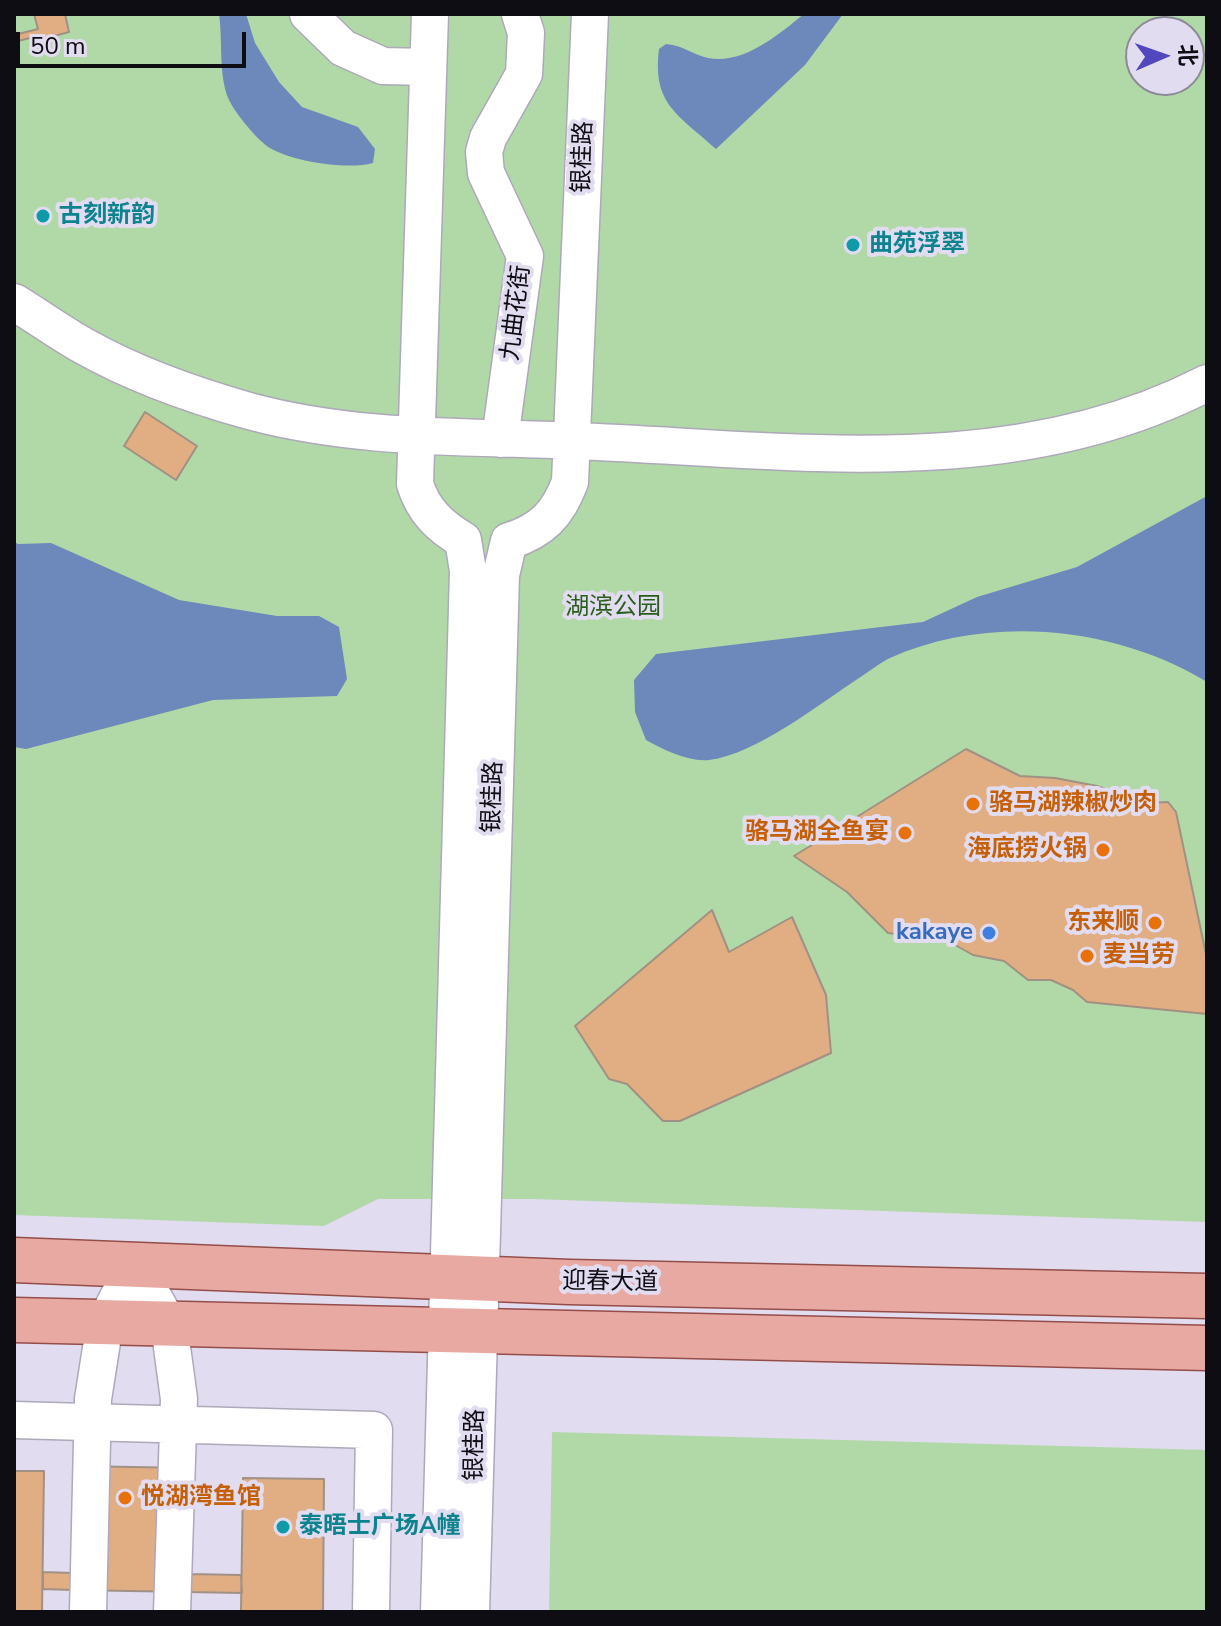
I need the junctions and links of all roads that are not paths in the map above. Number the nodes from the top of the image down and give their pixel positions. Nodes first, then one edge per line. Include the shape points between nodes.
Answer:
1 (308, 14) edge
2 (430, 14) edge
3 (520, 14) edge
4 (590, 14) edge
5 (383, 66) junction
6 (428, 67) junction
7 (427, 103) junction
8 (14, 302) edge
9 (1207, 383) edge
10 (416, 437) junction
11 (500, 439) junction
12 (572, 441) junction
13 (463, 540) junction
14 (509, 541) junction
15 (14, 1260) edge
16 (135, 1264) junction
17 (464, 1279) junction
18 (1207, 1296) edge
19 (14, 1320) edge
20 (105, 1323) junction
21 (169, 1325) junction
22 (463, 1330) junction
23 (1207, 1348) edge
24 (14, 1420) edge
25 (93, 1422) junction
26 (178, 1424) junction
27 (88, 1612) edge
28 (172, 1612) edge
29 (371, 1612) edge
30 (439, 1612) edge
31 (471, 1612) edge

1 - 5 street via 343,48
2 - 6 street
3 - 11 street, 九曲花街 via 526,33 524,74 484,152 486,173 525,256
4 - 12 street, 银桂路
5 - 6 street
5 - 7 street
6 - 7 street
7 - 10 street
8 - 10 street via 84,346 171,387 329,429
9 - 12 street via 1108,424 1023,443 939,453
10 - 11 street
10 - 13 street via 415,484 421,501 445,529
11 - 12 street
12 - 14 street, 银桂路 via 564,500 551,520
13 - 14 street
13 - 17 street, 银桂路 via 468,571
14 - 17 street, 银桂路 via 501,575
15 - 16 main road, 迎春大道
16 - 17 main road, 迎春大道
16 - 20 street
16 - 21 street
17 - 18 main road, 迎春大道
17 - 22 street, 银桂路
19 - 20 main road
20 - 21 main road
20 - 25 street
21 - 22 main road
21 - 26 street
22 - 23 main road
22 - 30 street, 银桂路
22 - 31 street, 银桂路
24 - 25 street
25 - 26 street
25 - 27 street
26 - 28 street
26 - 29 street via 374,1430

